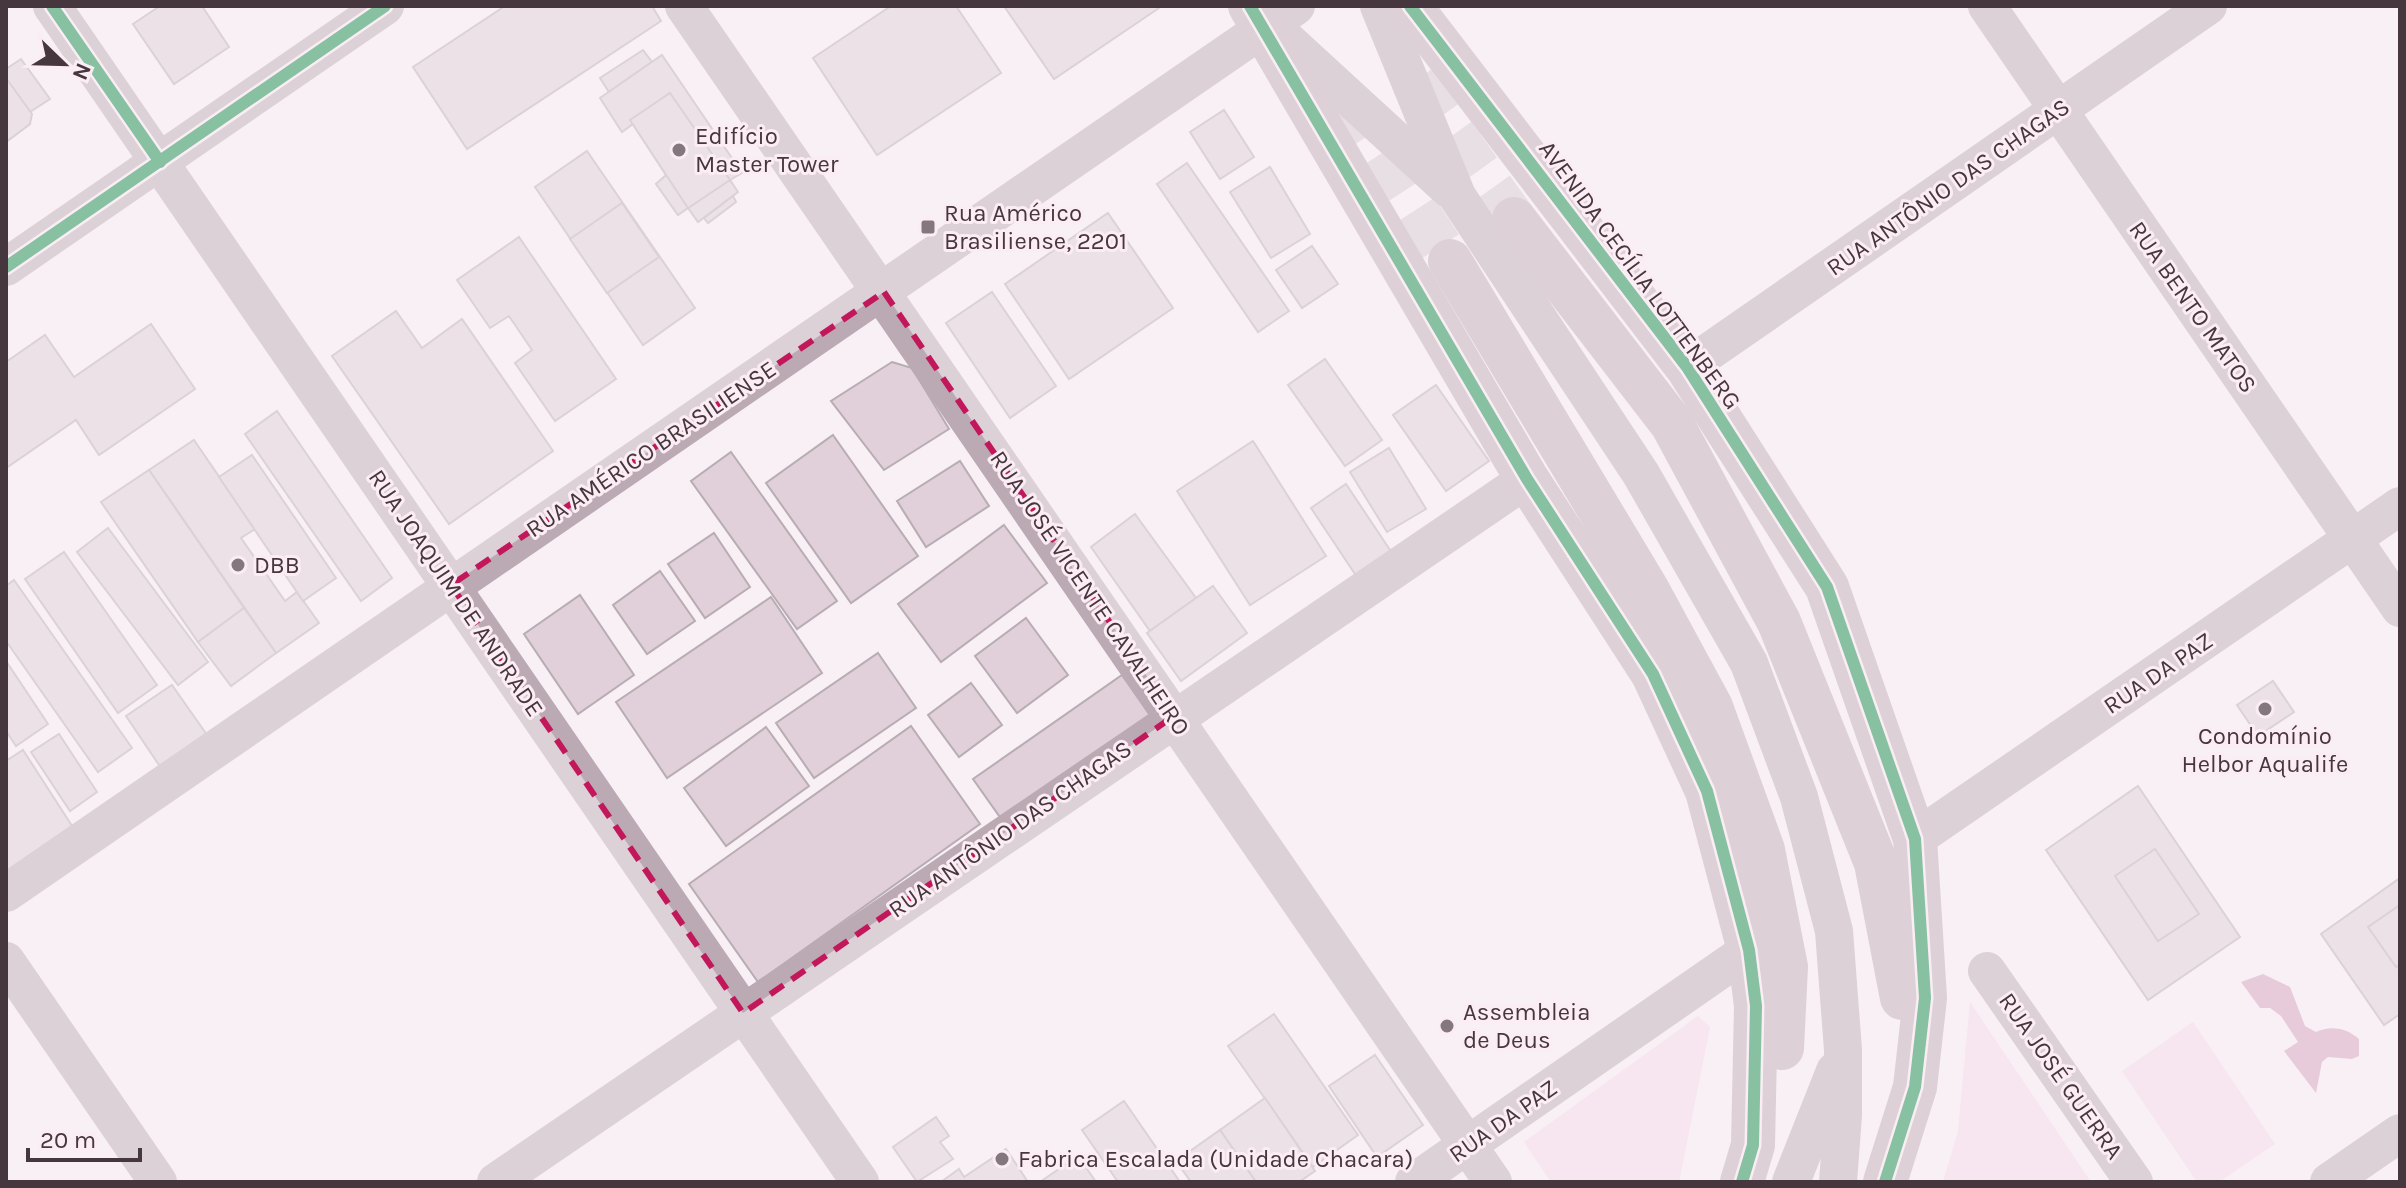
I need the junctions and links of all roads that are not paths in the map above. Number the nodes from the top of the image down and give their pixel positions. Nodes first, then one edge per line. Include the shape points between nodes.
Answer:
1 (52, 6) edge
2 (385, 6) edge
3 (684, 6) edge
4 (1379, 6) edge
5 (1410, 6) edge
6 (1987, 6) edge
7 (2208, 6) edge
8 (1270, 16) edge
9 (2058, 111) junction
10 (160, 162) junction
11 (1457, 196) junction
12 (1514, 219) tunnel mouth
13 (1450, 261) tunnel mouth
14 (6, 267) edge
15 (884, 292) junction
16 (1687, 367) junction
17 (1527, 479) junction
18 (2400, 506) edge
19 (2353, 539) junction
20 (451, 585) junction
21 (2400, 608) edge
22 (1174, 716) junction
23 (1915, 839) junction
24 (6, 893) edge
25 (1749, 950) junction
26 (6, 961) edge
27 (1987, 971) dead end
28 (743, 1013) junction
29 (1843, 1050) junction
30 (1915, 1087) junction
31 (2400, 1133) edge
32 (1467, 1146) junction
33 (1748, 1164) edge
34 (158, 1182) edge
35 (496, 1182) edge
36 (860, 1182) edge
37 (1414, 1182) edge
38 (1493, 1182) edge
39 (1791, 1182) edge
40 (1838, 1182) edge
41 (1885, 1182) edge
42 (2134, 1182) edge
43 (2329, 1182) edge

1 - 10 street, RUA JOAQUIM DE ANDRADE
2 - 10 street
3 - 15 street, RUA JOSÉ VICENTE CAVALHEIRO
4 - 11 street
5 - 16 main road, AVENIDA CECÍLIA LOTTENBERG
6 - 9 street, RUA BENTO MATOS
7 - 9 street, RUA ANTÔNIO DAS CHAGAS
8 - 11 street
8 - 15 street, RUA AMÉRICO BRASILIENSE
8 - 17 main road
9 - 16 street, RUA ANTÔNIO DAS CHAGAS
9 - 19 street, RUA BENTO MATOS
10 - 14 street
10 - 20 street, RUA JOAQUIM DE ANDRADE
11 - 29 street via 1641,474 1749,663 1799,797 1834,931
12 - 30 main road via 1672,424 1779,622 1876,863
13 - 33 main road via 1704,694 1763,850 1786,967 1784,1026
15 - 20 street, RUA AMÉRICO BRASILIENSE
15 - 22 street, RUA JOSÉ VICENTE CAVALHEIRO
16 - 23 main road, AVENIDA CECÍLIA LOTTENBERG via 1827,587
17 - 22 street, RUA ANTÔNIO DAS CHAGAS
17 - 25 main road via 1653,674 1707,791
18 - 19 street, RUA DA PAZ
19 - 21 street, RUA BENTO MATOS
19 - 23 street, RUA DA PAZ
20 - 24 street, RUA AMÉRICO BRASILIENSE
20 - 28 street, RUA JOAQUIM DE ANDRADE
22 - 28 street, RUA ANTÔNIO DAS CHAGAS
22 - 32 street, RUA JOSÉ VICENTE CAVALHEIRO
23 - 30 main road, AVENIDA CECÍLIA LOTTENBERG via 1925,998
25 - 32 street, RUA DA PAZ
25 - 33 main road via 1756,1006
26 - 34 street
27 - 42 street, RUA JOSÉ GUERRA
28 - 35 street, RUA ANTÔNIO DAS CHAGAS
28 - 36 street, RUA JOAQUIM DE ANDRADE
29 - 39 street
29 - 40 street
30 - 41 main road, AVENIDA CECÍLIA LOTTENBERG
31 - 43 street
32 - 37 street, RUA DA PAZ
32 - 38 street, RUA JOSÉ VICENTE CAVALHEIRO

